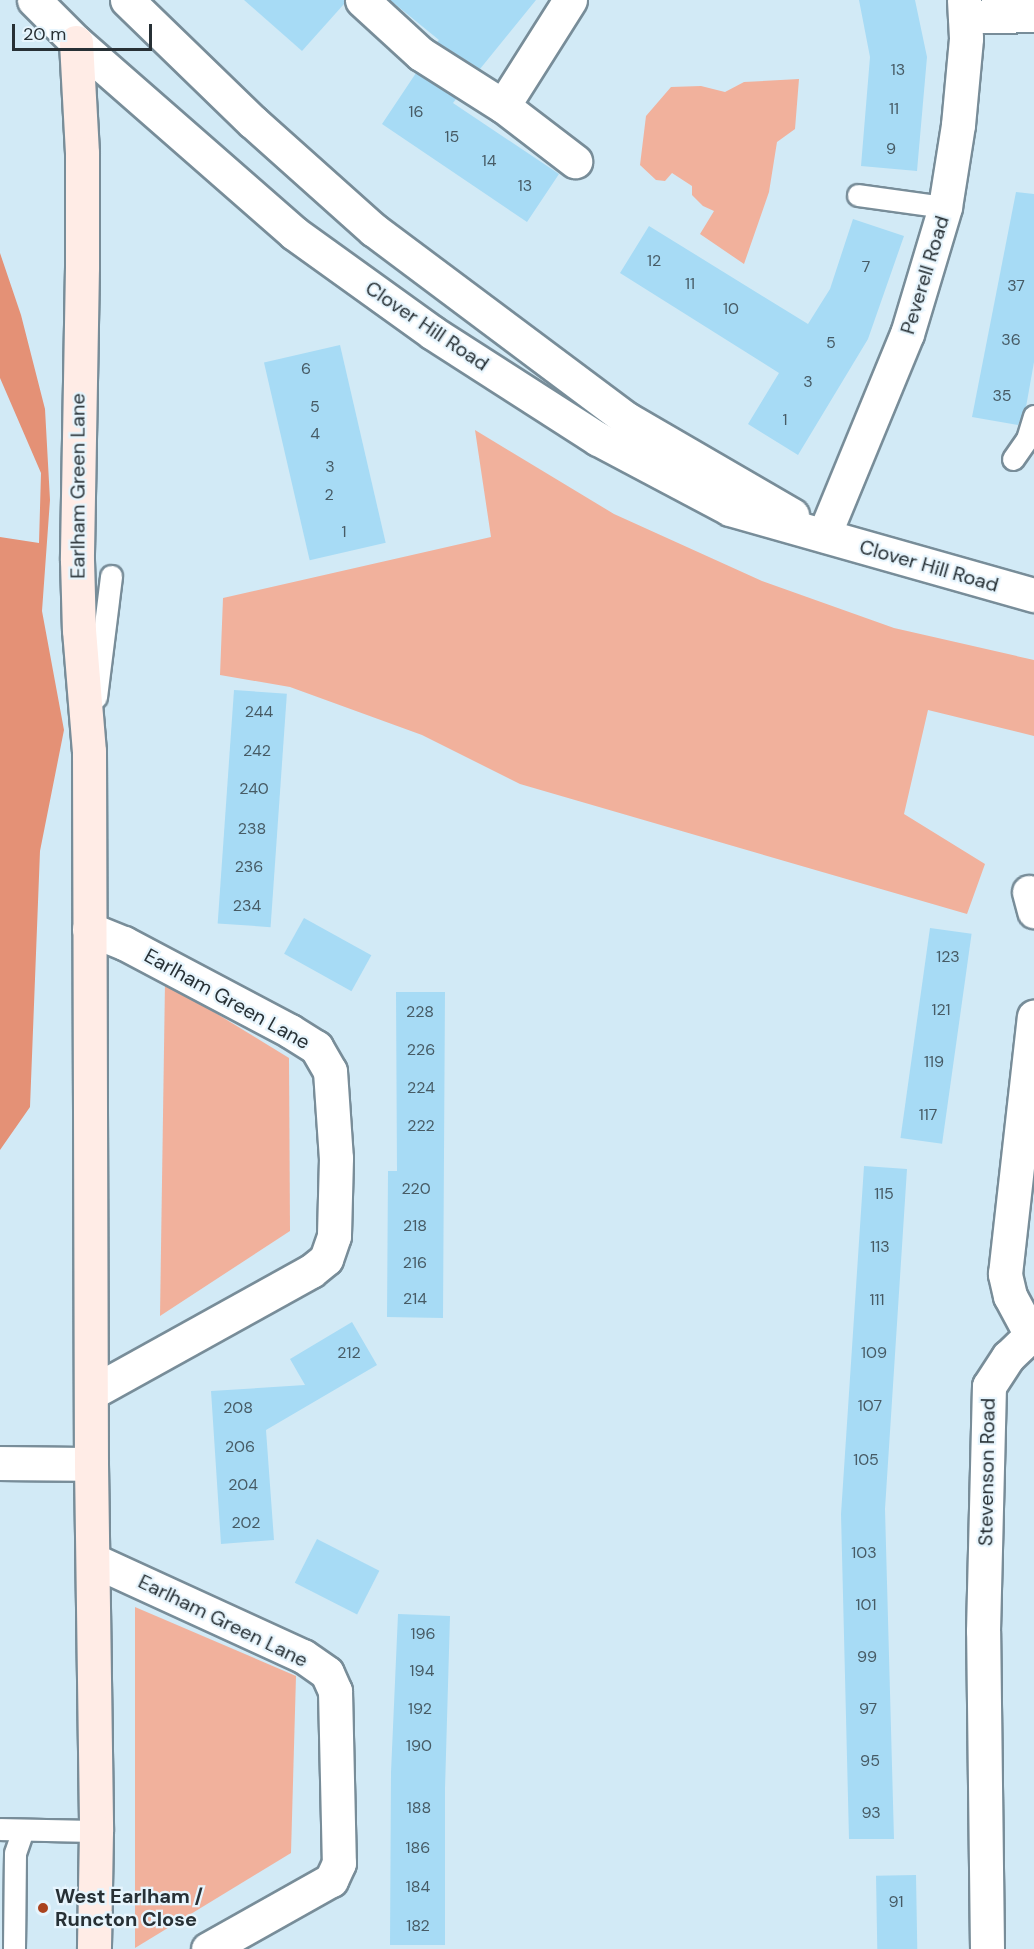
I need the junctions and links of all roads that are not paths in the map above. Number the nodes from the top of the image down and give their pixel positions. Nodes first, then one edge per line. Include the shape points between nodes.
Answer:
1 (34, 0) edge
2 (60, 0) edge
3 (127, 0) edge
4 (362, 0) edge
5 (570, 0) edge
6 (965, 8) edge
7 (1034, 15) edge
8 (76, 42) junction
9 (503, 106) junction
10 (575, 161) dead end
11 (858, 195) dead end
12 (945, 207) junction
13 (1034, 416) edge
14 (1013, 459) dead end
15 (824, 535) junction
16 (111, 576) dead end
17 (1034, 595) edge
18 (89, 751) junction
19 (89, 929) junction
20 (1034, 1017) edge
21 (1032, 1335) edge
22 (93, 1392) junction
23 (0, 1463) edge
24 (91, 1464) junction
25 (93, 1560) junction
26 (0, 1829) edge
27 (23, 1830) junction
28 (96, 1831) junction
29 (14, 1949) edge
30 (94, 1949) edge
31 (208, 1949) edge
32 (987, 1949) edge

1 - 8 street, Clover Hill Road
2 - 8 street, Clover Hill Road
3 - 15 street, Clover Hill Road via 253,122 374,230 627,419
4 - 9 street via 421,54
5 - 9 street
6 - 7 street
6 - 12 street, Peverell Road via 958,125
8 - 15 street, Clover Hill Road via 294,233 433,333 598,439 730,510
8 - 18 street, Earlham Green Lane via 82,153 77,560
9 - 10 street
11 - 12 lane
12 - 15 street, Peverell Road via 908,334
13 - 14 lane via 1027,440
15 - 17 street, Clover Hill Road
16 - 18 lane
18 - 19 street, Earlham Green Lane
19 - 22 street, Earlham Green Lane
19 - 22 street, Earlham Green Lane via 290,1030 316,1047 330,1071 336,1158 334,1236 326,1259
20 - 21 street, Stevenson Road via 1005,1274 1010,1296
21 - 32 street, Stevenson Road via 1008,1357 989,1386 983,1631
22 - 24 street, Earlham Green Lane
23 - 24 street
24 - 25 street, Earlham Green Lane
25 - 28 street, Earlham Green Lane
25 - 31 street, Earlham Green Lane via 303,1656 327,1673 335,1691 339,1863 332,1880
26 - 27 lane
27 - 28 lane
27 - 29 lane via 15,1852
28 - 30 street, Earlham Green Lane

